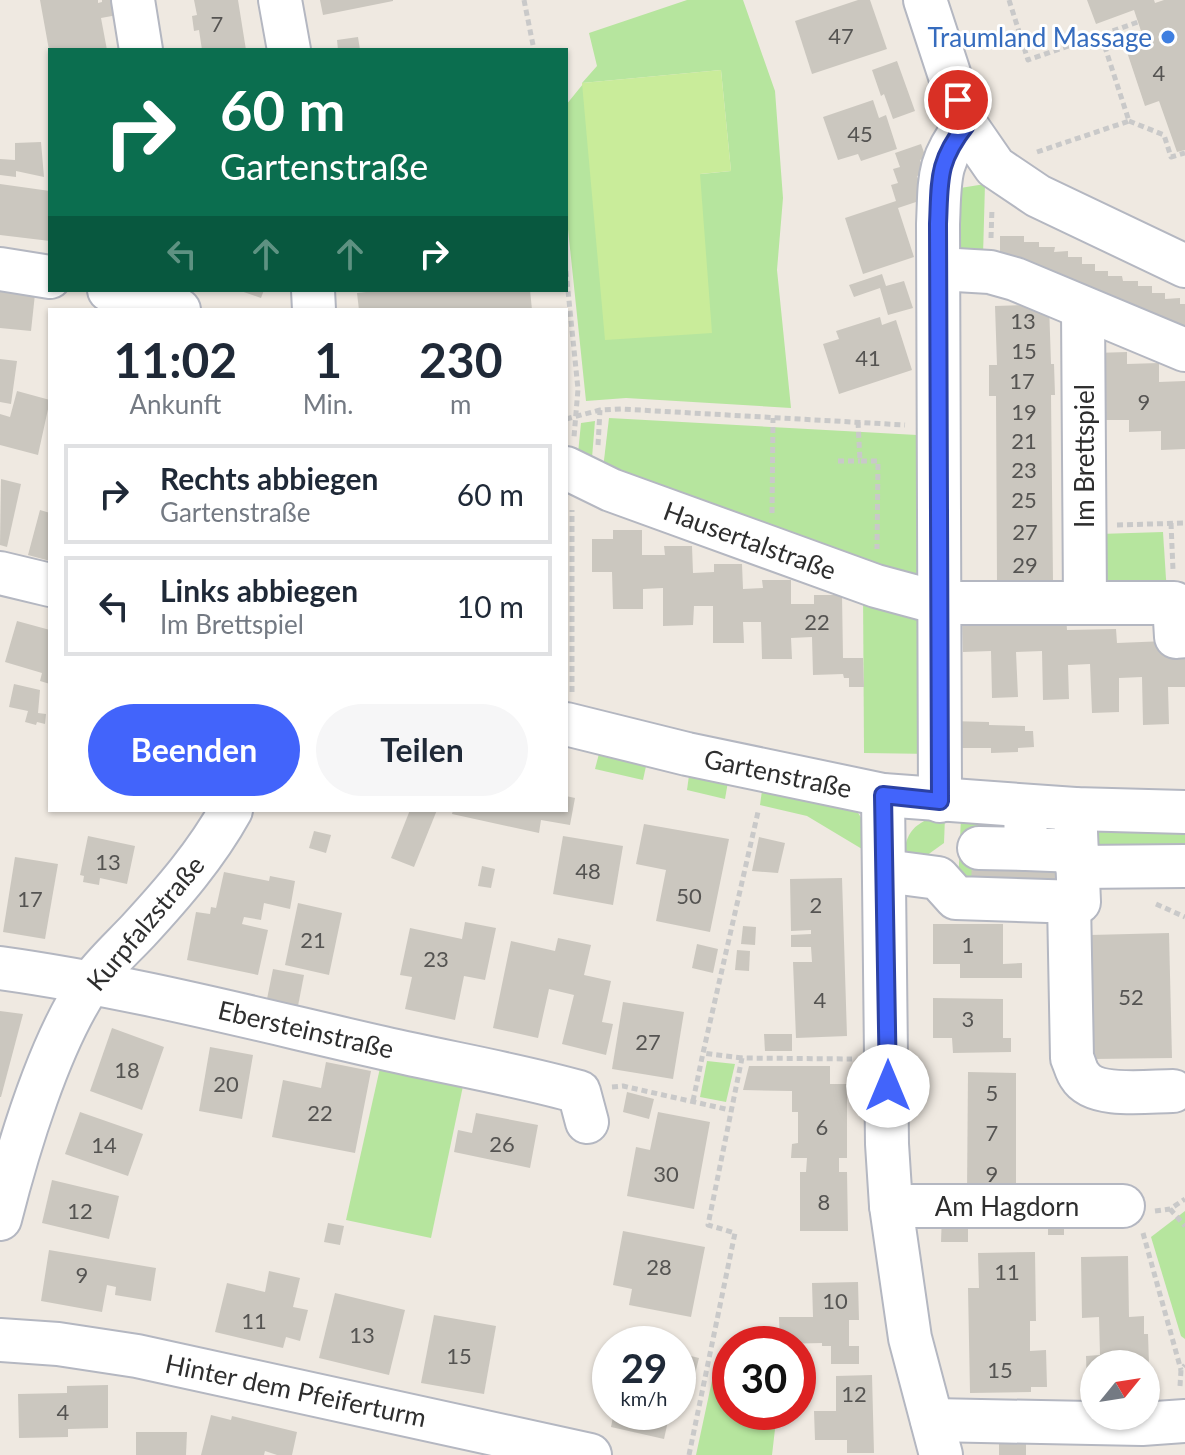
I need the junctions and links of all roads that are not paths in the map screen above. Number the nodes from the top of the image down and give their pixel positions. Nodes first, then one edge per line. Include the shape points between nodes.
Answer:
1 (133, 0) edge
2 (280, 0) edge
3 (925, 0) edge
4 (141, 48) edge
5 (289, 48) edge
6 (966, 125) junction
7 (1185, 266) edge
8 (0, 269) edge
9 (939, 269) junction
10 (48, 277) edge
11 (116, 292) edge
12 (172, 308) edge
13 (1083, 309) junction
14 (1185, 350) edge
15 (569, 470) edge
16 (0, 573) edge
17 (48, 585) edge
18 (939, 603) junction
19 (1085, 603) junction
20 (1180, 620) edge
21 (569, 725) edge
22 (883, 795) junction
23 (940, 801) junction
24 (1025, 806) junction
25 (1075, 809) junction
26 (230, 812) edge
27 (1185, 812) edge
28 (979, 848) dead end
29 (1026, 849) junction
30 (1185, 866) edge
31 (885, 871) junction
32 (1074, 874) junction
33 (0, 968) edge
34 (90, 984) junction
35 (1173, 1091) dead end
36 (583, 1107) road end
37 (891, 1206) junction
38 (1132, 1217) road end
39 (0, 1219) edge
40 (0, 1340) edge
41 (1185, 1421) edge
42 (936, 1438) edge
43 (590, 1455) edge

1 - 4 street
2 - 5 street
3 - 6 street
6 - 7 street via 995,167 1038,196
6 - 9 street via 950,146 940,173
8 - 10 street
9 - 13 street via 990,272
9 - 18 street
11 - 12 street
13 - 14 street
13 - 19 street, Im Brettspiel
15 - 18 street, Hausertalstraße via 876,586
16 - 17 street
18 - 19 street
18 - 23 street
19 - 20 street
21 - 22 street, Gartenstraße
22 - 23 street, Gartenstraße
22 - 31 street
23 - 24 street, Gartenstraße
24 - 25 street, Gartenstraße
24 - 29 street
25 - 27 street, Gartenstraße
25 - 32 street
26 - 34 street, Kurpfalzstraße via 180,885
28 - 29 street
29 - 32 street
30 - 32 street
31 - 32 street via 938,878 956,898
31 - 37 street
32 - 35 street via 1072,1058 1080,1078 1093,1088 1111,1091
33 - 34 street, Ebersteinstraße
34 - 36 street, Ebersteinstraße via 167,997
34 - 39 street, Kurpfalzstraße via 45,1078
37 - 38 street, Am Hagdorn
37 - 42 street via 910,1338
40 - 43 street, Hinter dem Pfeiferturm via 137,1356
41 - 42 street

